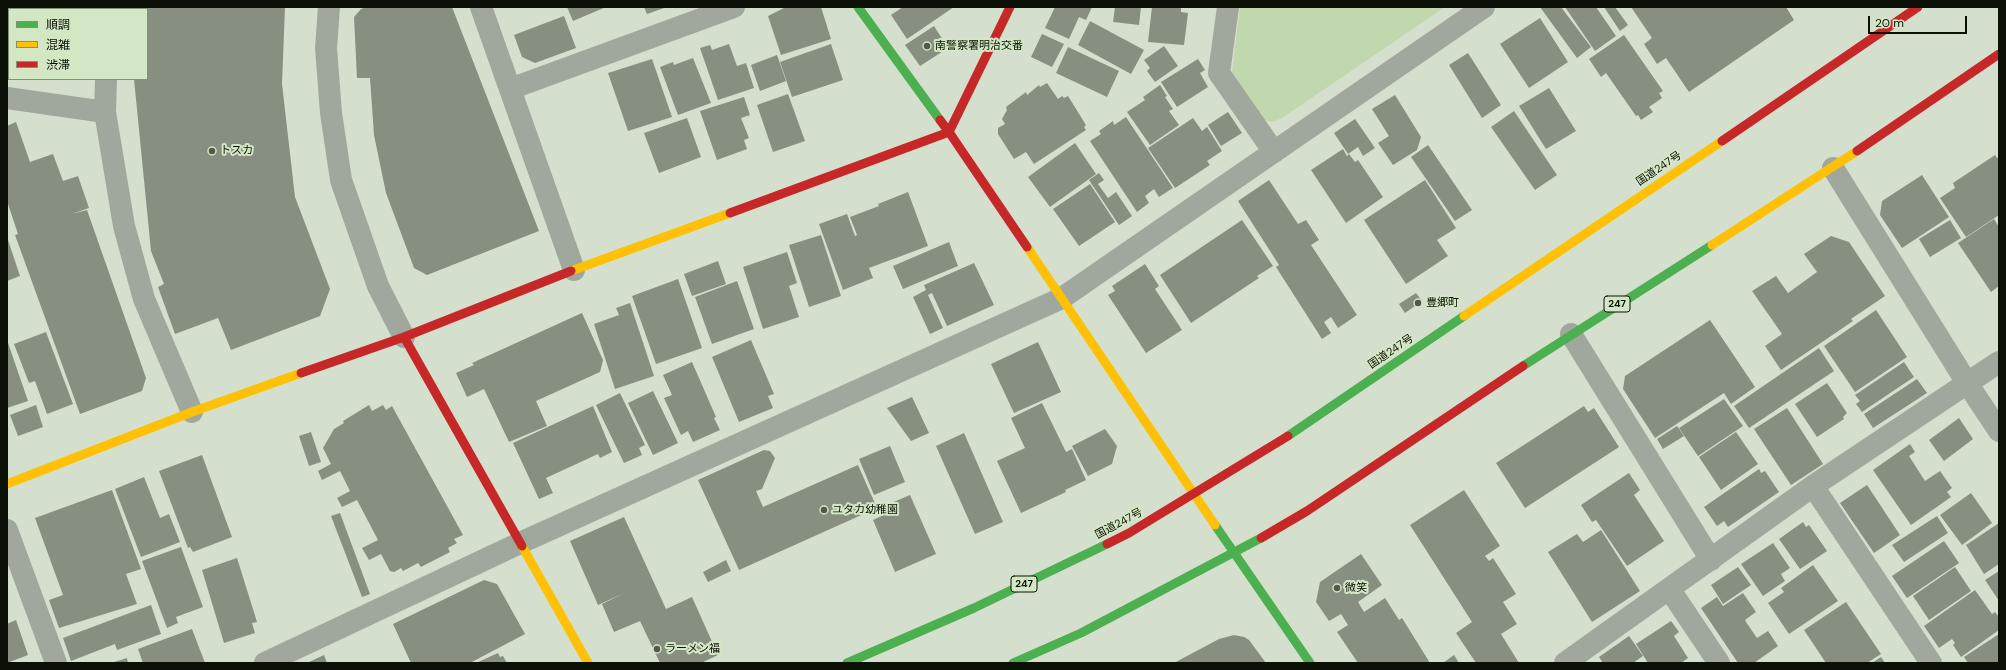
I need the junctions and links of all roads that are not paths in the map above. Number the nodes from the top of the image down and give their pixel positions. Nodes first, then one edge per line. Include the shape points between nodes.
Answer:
1 (329, 7) edge
2 (481, 7) edge
3 (734, 7) edge
4 (858, 7) edge
5 (1010, 7) edge
6 (1228, 7) edge
7 (1484, 7) edge
8 (1918, 7) edge
9 (1999, 54) edge
10 (106, 80) edge
11 (510, 89) junction
12 (7, 98) edge
13 (105, 112) junction
14 (949, 132) junction
15 (1274, 152) junction
16 (1833, 168) junction
17 (574, 270) junction
18 (1062, 298) junction
19 (1571, 334) junction
20 (404, 337) junction
21 (1999, 362) edge
22 (1967, 383) junction
23 (192, 412) junction
24 (1999, 431) edge
25 (7, 484) edge
26 (1813, 486) junction
27 (1195, 494) junction
28 (7, 530) edge
29 (520, 543) junction
30 (1235, 553) junction
31 (1711, 560) junction
32 (1670, 590) junction
33 (56, 663) edge
34 (265, 663) edge
35 (588, 663) edge
36 (847, 663) edge
37 (1013, 663) edge
38 (1310, 663) edge
39 (1565, 663) edge
40 (1719, 663) edge
41 (1931, 663) edge

1 - 20 street via 326,48 331,113 341,180 378,286
2 - 11 street
3 - 11 street
4 - 14 main road
5 - 14 main road
6 - 15 street via 1219,73
7 - 15 street
8 - 27 main road, 国道247号 / 247 via 1264,452
9 - 16 main road, 247
10 - 13 street
11 - 17 street
12 - 13 street
13 - 23 street via 124,226 144,299
14 - 17 main road
14 - 18 main road
15 - 18 street
16 - 19 main road, 247
16 - 22 street
17 - 20 main road
18 - 27 main road
18 - 29 street
19 - 30 main road, 247 via 1307,511
19 - 31 street
20 - 23 main road
20 - 29 main road
21 - 22 street
22 - 24 street
22 - 26 street
23 - 25 main road
26 - 31 street
26 - 41 street
27 - 30 main road
27 - 36 main road, 国道247号 / 247 via 1130,533 974,608
28 - 33 street
29 - 34 street
29 - 35 main road
30 - 37 main road, 247 via 1081,633
30 - 38 main road
31 - 32 street
32 - 39 street
32 - 40 street

